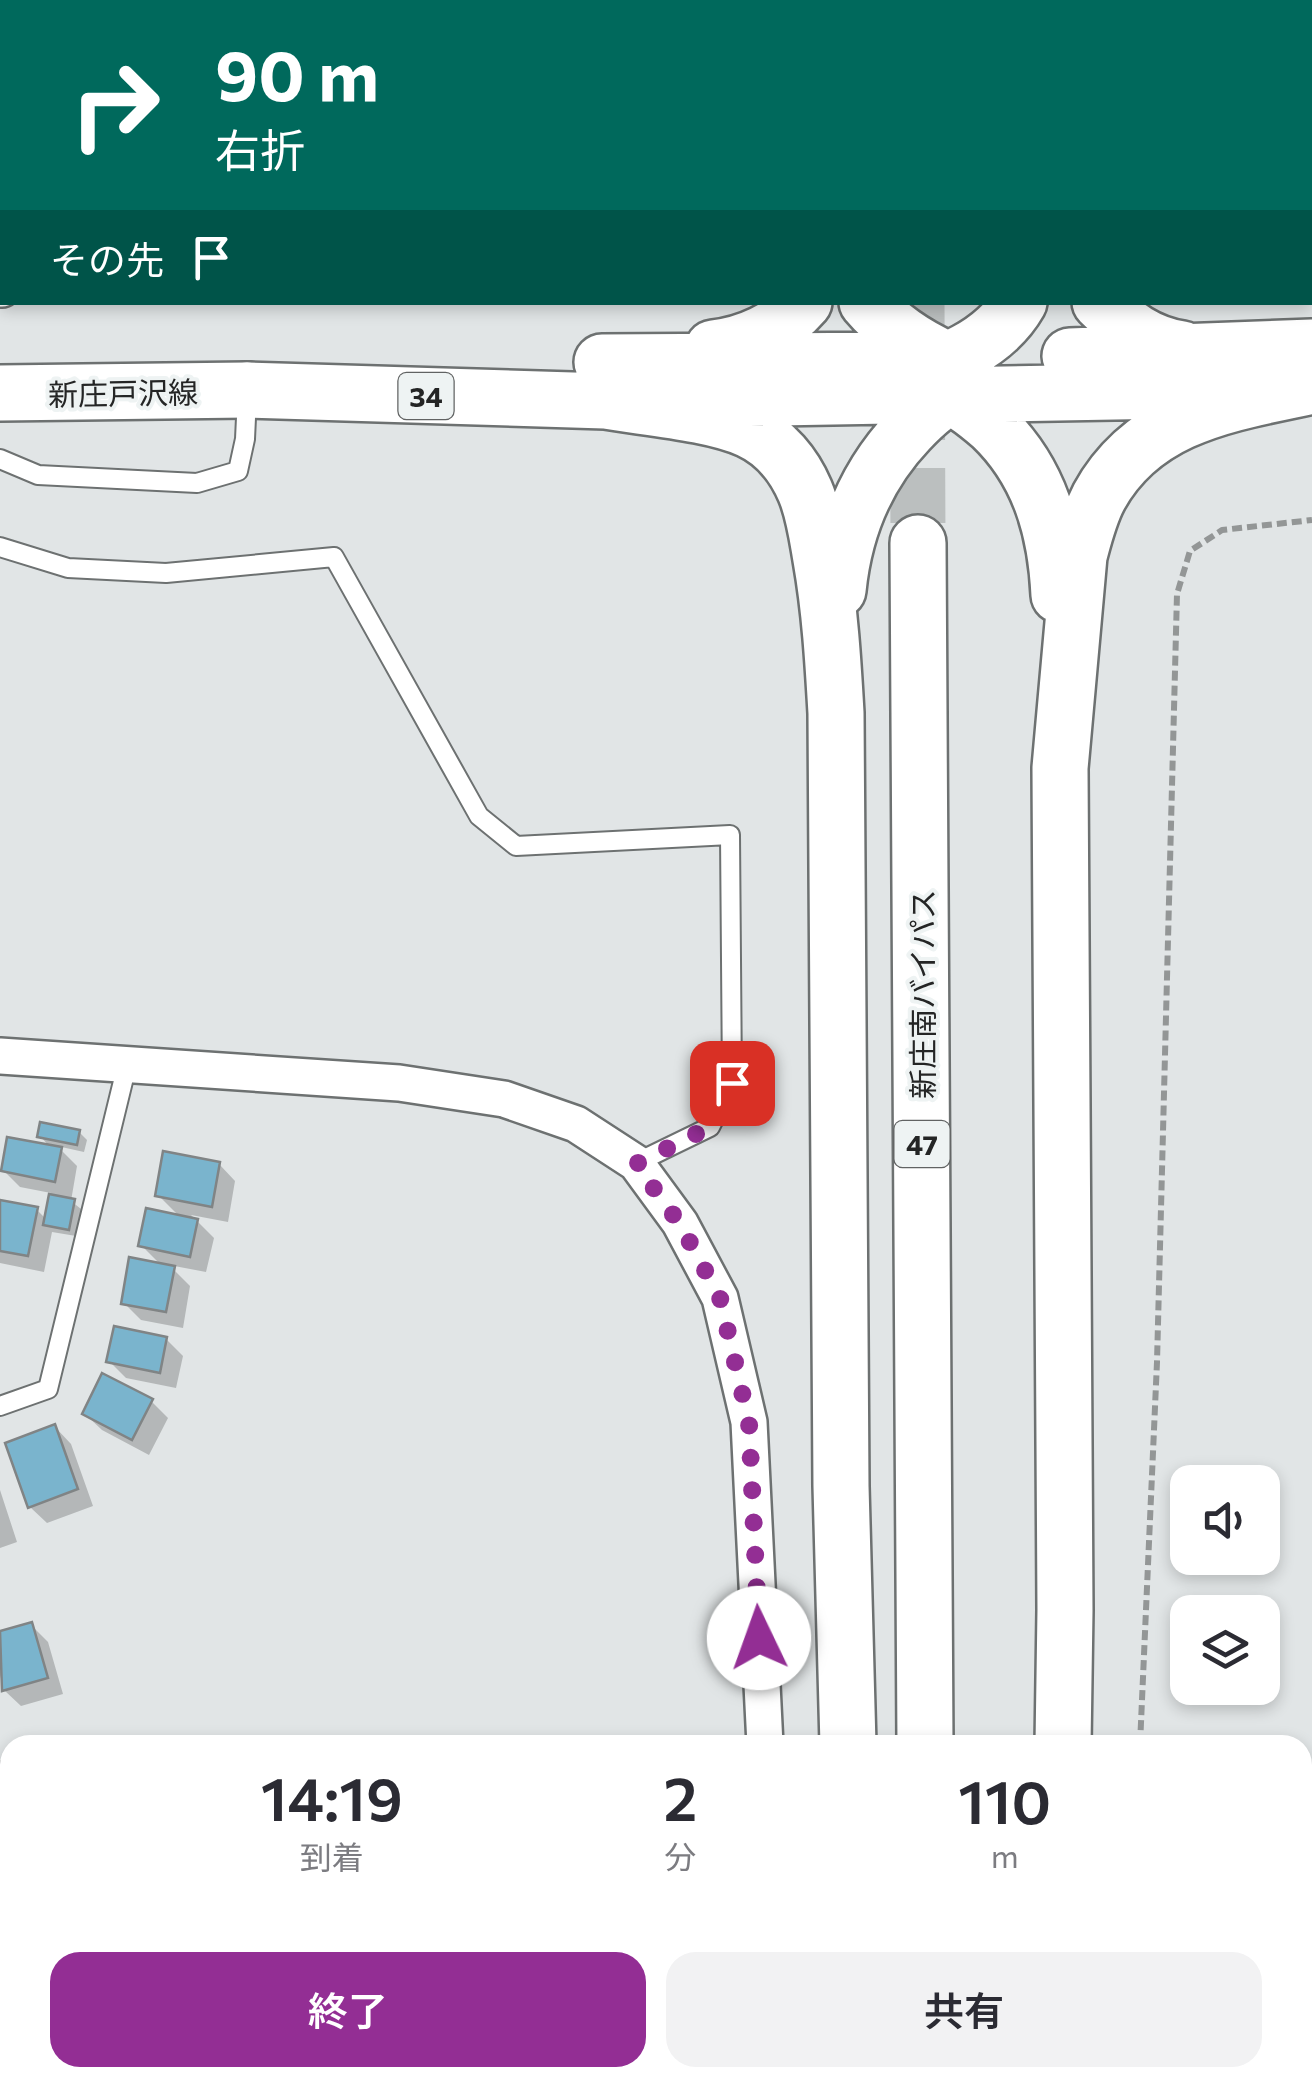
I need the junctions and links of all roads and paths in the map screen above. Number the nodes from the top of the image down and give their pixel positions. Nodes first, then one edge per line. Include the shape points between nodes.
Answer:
1 (801, 305) edge
2 (869, 305) edge
3 (1017, 305) edge
4 (1103, 305) edge
5 (1312, 347) edge
6 (1206, 352) junction
7 (1078, 375) junction
8 (965, 378) junction
9 (796, 379) junction
10 (603, 382) junction
11 (1312, 385) edge
12 (247, 390) junction
13 (0, 394) edge
14 (0, 460) edge
15 (1312, 520) edge
16 (918, 543) tunnel mouth
17 (0, 547) edge
18 (836, 713) junction
19 (1060, 768) junction
20 (0, 1056) edge
21 (126, 1064) junction
22 (636, 1164) junction
23 (0, 1406) edge
24 (764, 1735) edge
25 (848, 1735) edge
26 (925, 1735) edge
27 (1062, 1735) edge
28 (1140, 1735) edge

1 - 10 main road via 756,337
2 - 8 main road
3 - 8 main road
4 - 6 main road via 1141,336
5 - 6 main road
6 - 7 main road
7 - 8 main road
7 - 11 main road via 1208,392
8 - 9 main road
8 - 9 main road
8 - 18 main road via 900,440 861,499 840,575
8 - 19 main road via 980,415 1025,465 1050,528 1058,566
9 - 10 main road
10 - 12 main road, 34
10 - 18 main road via 749,430 793,468 816,528
11 - 19 main road via 1189,417 1160,432 1116,472 1099,498 1079,556
12 - 13 main road, 新庄戸沢線 / 34
12 - 14 lane via 238,471 198,482 38,475
15 - 28 path via 1222,530 1190,551 1177,594
16 - 26 main road, 新庄南バイパス / 47
17 - 22 lane via 68,568 166,573 334,557 480,816 516,846 730,835 732,1083 710,1127
18 - 25 main road
19 - 27 main road
20 - 21 street
21 - 22 street via 399,1083 504,1099 576,1124
21 - 23 lane via 48,1389
22 - 24 street via 680,1224 720,1298 749,1422

